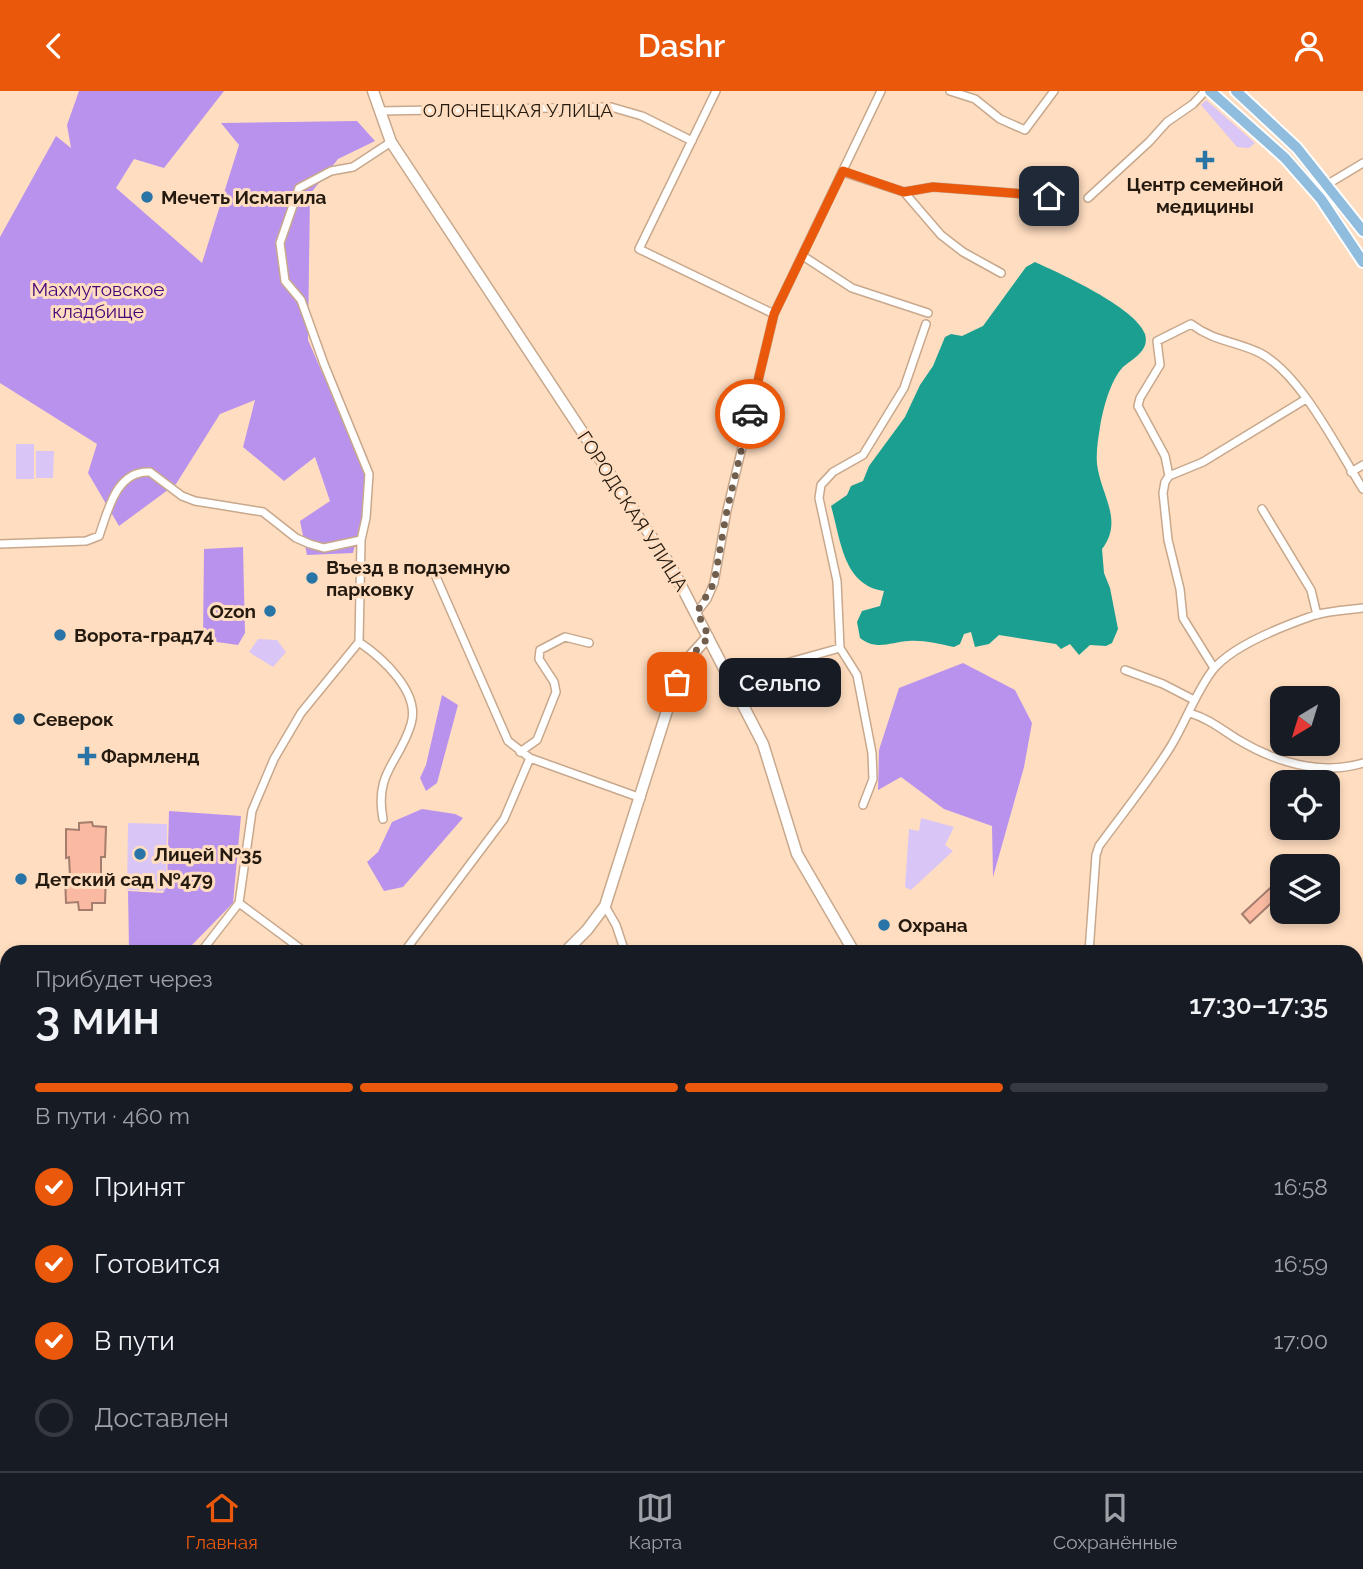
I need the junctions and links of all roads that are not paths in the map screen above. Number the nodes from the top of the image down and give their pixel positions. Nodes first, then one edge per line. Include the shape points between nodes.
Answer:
1 (373, 91) edge
2 (716, 91) edge
3 (881, 91) edge
4 (950, 91) edge
5 (1054, 91) edge
6 (1208, 91) edge
7 (1236, 91) edge
8 (379, 111) junction
9 (692, 141) junction
10 (391, 142) junction
11 (1363, 163) edge
12 (843, 171) junction
13 (1328, 184) junction
14 (904, 192) junction
15 (1049, 196) dead end
16 (1088, 198) dead end
17 (1363, 231) edge
18 (803, 256) junction
19 (1363, 262) edge
20 (1001, 273) dead end
21 (928, 313) dead end
22 (774, 314) junction
23 (926, 324) dead end
24 (1306, 399) junction
25 (1363, 465) edge
26 (1352, 472) junction
27 (1169, 476) junction
28 (1363, 489) edge
29 (1262, 509) dead end
30 (361, 540) junction
31 (0, 544) edge
32 (433, 570) dead end
33 (1363, 608) edge
34 (697, 612) junction
35 (1317, 615) junction
36 (709, 637) junction
37 (359, 642) junction
38 (589, 643) dead end
39 (840, 647) junction
40 (1214, 669) junction
41 (1125, 670) dead end
42 (729, 679) junction
43 (1194, 700) junction
44 (1190, 713) junction
45 (520, 752) junction
46 (530, 758) junction
47 (1363, 763) edge
48 (640, 798) junction
49 (863, 806) dead end
50 (383, 819) dead end
51 (239, 903) junction
52 (605, 906) junction
53 (206, 945) edge
54 (296, 945) edge
55 (409, 945) edge
56 (572, 945) edge
57 (623, 945) edge
58 (850, 945) edge
59 (1090, 945) edge

1 - 8 street, ГОРОДСКАЯ УЛИЦА
2 - 9 street
3 - 12 street
4 - 5 street via 975,99 1000,119 1025,130
6 - 16 street via 1167,122
6 - 19 main road via 1286,158 1321,199
7 - 13 main road
8 - 9 street, ОЛОНЕЦКАЯ УЛИЦА via 611,107 642,116
8 - 10 street, ГОРОДСКАЯ УЛИЦА
9 - 22 street via 639,249
10 - 30 street via 354,167 331,171 299,188 280,243 285,281 301,300 369,474
10 - 34 street, ГОРОДСКАЯ УЛИЦА
11 - 13 street
12 - 14 street
12 - 18 street
13 - 17 main road
14 - 15 street via 933,187
14 - 20 street via 941,235
18 - 21 street via 852,288
18 - 22 street
22 - 34 street via 714,583
23 - 39 street via 904,388 863,455 833,472 821,485 819,498 837,581
24 - 26 street
24 - 27 street via 1203,462
24 - 27 street via 1281,369 1261,354 1223,342 1191,324 1157,341 1160,365 1138,406 1165,456
25 - 26 street
26 - 28 street
27 - 40 street via 1163,493 1183,618
29 - 35 street via 1311,590
30 - 31 street via 324,548 310,544 262,512 195,501 144,471 111,498 99,536 86,541
30 - 37 street
32 - 45 street via 508,741
33 - 35 street
34 - 36 street, ГОРОДСКАЯ УЛИЦА
35 - 40 street via 1266,635
36 - 42 street, ГОРОДСКАЯ УЛИЦА
36 - 48 street via 683,667
37 - 50 street via 390,667 408,694 412,722 384,779 379,799
37 - 51 street via 301,713 269,769 252,811
38 - 45 street via 569,636 540,650 539,659 555,692 537,740
39 - 42 street
39 - 49 street via 857,675 872,753 873,779
40 - 43 street
41 - 43 street
42 - 58 street, ГОРОДСКАЯ УЛИЦА via 763,744 797,854
43 - 44 street
44 - 47 street via 1297,766 1332,769
44 - 59 street via 1099,846
45 - 46 street
46 - 48 street
46 - 55 street via 504,820
48 - 52 street
51 - 53 street
51 - 54 street
52 - 56 street
52 - 57 street

